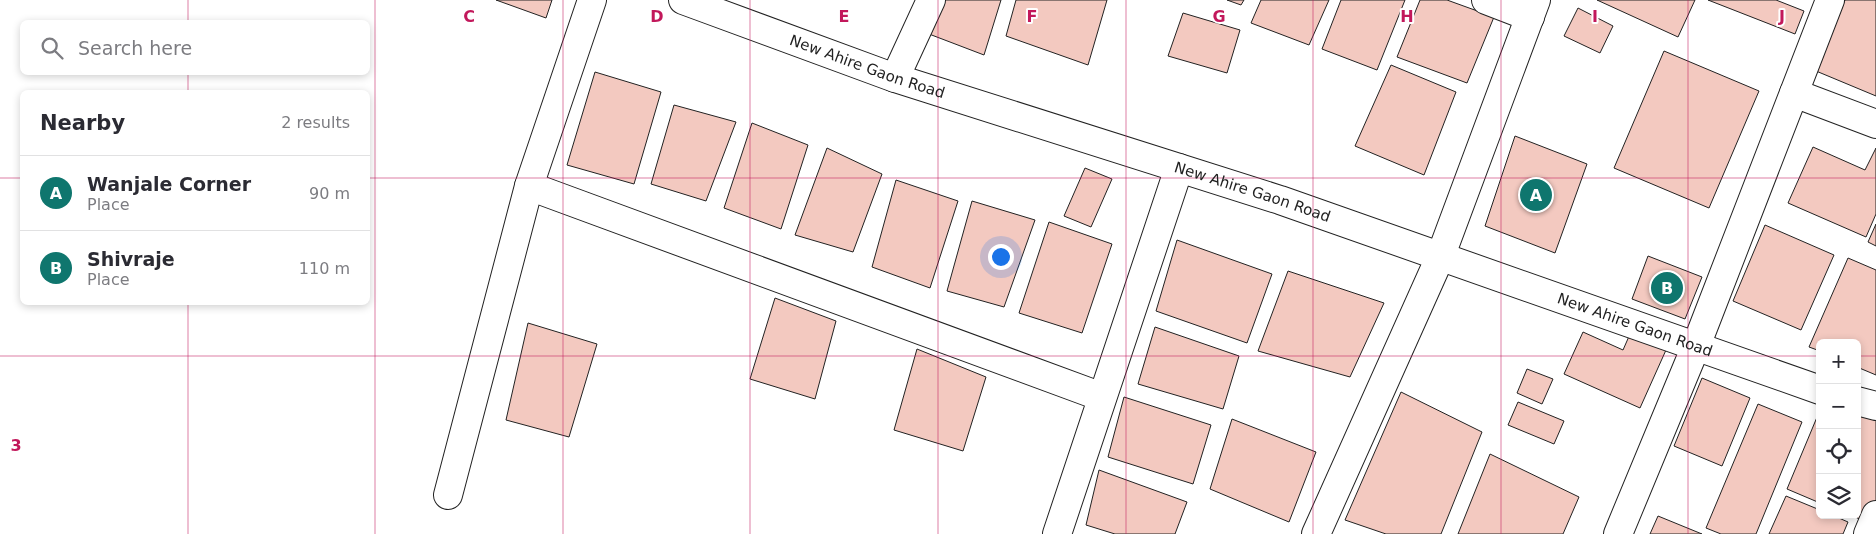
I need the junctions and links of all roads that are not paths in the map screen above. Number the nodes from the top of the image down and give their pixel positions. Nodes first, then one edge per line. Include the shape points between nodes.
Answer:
1 (592, 0) edge
2 (684, 0) edge
3 (931, 0) edge
4 (1486, 0) edge
5 (1830, 0) edge
6 (1533, 8) edge
7 (895, 78) junction
8 (1794, 93) junction
9 (1876, 124) edge
10 (1179, 168) junction
11 (529, 186) junction
12 (1441, 256) junction
13 (1696, 346) junction
14 (1816, 389) edge
15 (1102, 397) junction
16 (1861, 402) edge
17 (1876, 406) edge
18 (448, 495) dead end
19 (1876, 515) edge
20 (1057, 534) edge
21 (1316, 534) edge
22 (1618, 534) edge
23 (1868, 534) edge

1 - 11 street
2 - 7 street, New Ahire Gaon Road
3 - 7 street
4 - 6 street
5 - 8 street
6 - 12 street
7 - 10 street, New Ahire Gaon Road
8 - 9 street
8 - 13 street
10 - 12 street, New Ahire Gaon Road
10 - 15 street
11 - 15 street
11 - 18 street
12 - 13 street, New Ahire Gaon Road
12 - 21 street
13 - 14 street, New Ahire Gaon Road
13 - 22 street
15 - 20 street
16 - 17 street
19 - 23 street

